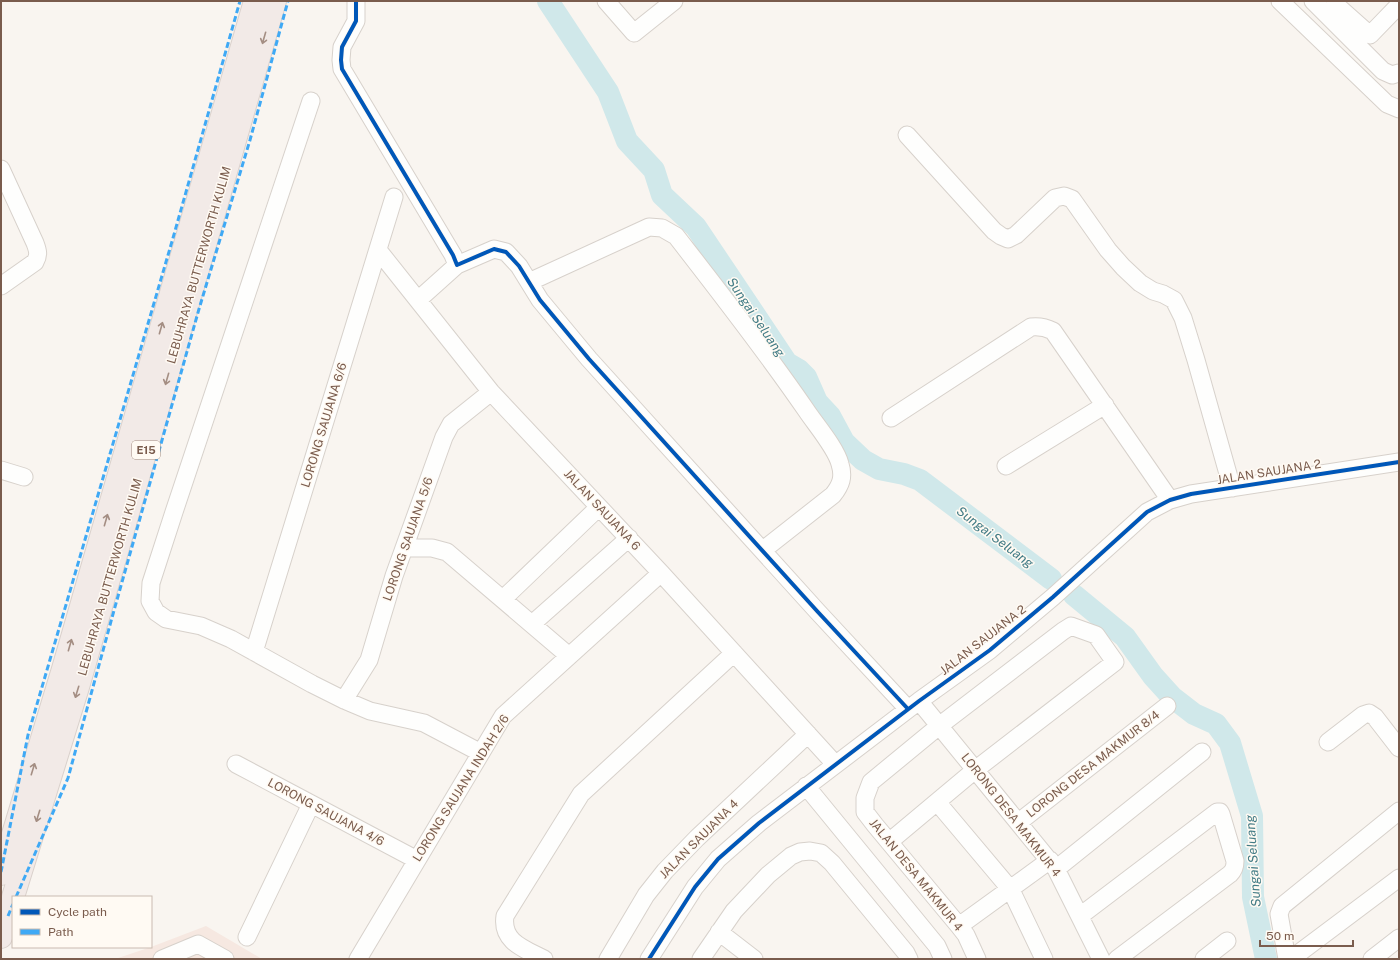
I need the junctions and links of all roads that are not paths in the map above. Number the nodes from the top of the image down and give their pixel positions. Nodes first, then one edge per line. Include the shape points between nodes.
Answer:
1 (255, 1) edge
2 (275, 1) edge
3 (356, 1) edge
4 (606, 1) edge
5 (674, 1) edge
6 (1280, 1) edge
7 (1313, 1) edge
8 (1399, 5) edge
9 (1333, 6) edge
10 (1399, 73) edge
11 (311, 101) dead end
12 (1399, 109) edge
13 (907, 135) dead end
14 (1, 169) edge
15 (394, 198) dead end
16 (378, 250) junction
17 (458, 265) junction
18 (529, 282) junction
19 (1, 286) edge
20 (418, 300) junction
21 (491, 392) junction
22 (1105, 405) junction
23 (891, 418) dead end
24 (1399, 462) edge
25 (1006, 466) dead end
26 (1, 470) edge
27 (24, 477) dead end
28 (1232, 488) junction
29 (1170, 500) junction
30 (600, 507) junction
31 (629, 538) junction
32 (404, 548) junction
33 (763, 550) junction
34 (661, 573) junction
35 (503, 599) junction
36 (532, 624) junction
37 (254, 652) junction
38 (734, 653) junction
39 (569, 656) junction
40 (344, 700) junction
41 (914, 705) junction
42 (1167, 706) dead end
43 (939, 726) junction
44 (808, 734) junction
45 (1328, 742) dead end
46 (1399, 748) edge
47 (1202, 752) dead end
48 (481, 753) junction
49 (236, 764) dead end
50 (835, 764) junction
51 (975, 770) junction
52 (806, 786) junction
53 (937, 802) junction
54 (311, 804) junction
55 (1396, 820) edge
56 (1019, 822) junction
57 (889, 842) junction
58 (417, 860) junction
59 (1053, 864) junction
60 (1, 874) edge
61 (1399, 878) edge
62 (1010, 890) junction
63 (14, 896) edge
64 (12, 901) edge
65 (1080, 916) junction
66 (959, 926) junction
67 (719, 932) junction
68 (1, 937) edge
69 (247, 937) dead end
70 (1399, 938) edge
71 (1227, 941) dead end
72 (162, 959) edge
73 (225, 959) edge
74 (358, 959) edge
75 (544, 959) edge
76 (608, 959) edge
77 (649, 959) edge
78 (701, 959) edge
79 (754, 959) edge
80 (909, 959) edge
81 (943, 959) edge
82 (977, 959) edge
83 (1044, 959) edge
84 (1101, 959) edge
85 (1117, 959) edge
86 (1204, 959) edge
87 (1287, 959) edge
88 (1291, 959) edge
89 (1372, 959) edge

60 -> 1 highway, LEBUHRAYA BUTTERWORTH KULIM / E15 via 65,662
2 -> 63 highway, LEBUHRAYA BUTTERWORTH KULIM / E15 via 78,687
3 - 17 street via 356,21 342,47 342,69
4 - 5 street via 634,33
6 - 12 street via 1387,104
7 - 9 street
8 - 9 street via 1370,35
9 - 10 street via 1383,71 1392,75
11 - 37 street via 174,512 150,595 156,612 166,618 201,626
13 - 28 street via 1001,236 1008,238 1016,235 1055,198 1064,196 1072,199 1123,267 1152,290 1174,300 1183,318 1196,360
14 - 19 street via 38,252 35,262
15 - 16 street, LORONG SAUJANA 6/6
16 - 20 street, JALAN SAUJANA 6
16 - 37 street, LORONG SAUJANA 6/6
17 - 18 street, LORONG DESA MAKMUR 4 via 494,249 506,252
17 - 20 street, LORONG DESA MAKMUR 4
18 - 33 street, LORONG DESA MAKMUR 4 via 540,300 589,359
18 - 33 street via 649,227 662,228 676,236 777,367 832,447 840,463 842,477 833,495
20 - 21 street, JALAN SAUJANA 6
21 - 30 street, JALAN SAUJANA 6
21 - 32 street, LORONG SAUJANA 5/6 via 451,424
22 - 23 street via 1053,331 1039,326 1031,327
22 - 25 street
22 - 29 street
24 - 28 street, JALAN SAUJANA 2
26 - 27 street
28 - 29 street, JALAN SAUJANA 2
29 - 41 street, JALAN SAUJANA 2 via 1147,512 990,650
30 - 31 street, JALAN SAUJANA 6
30 - 35 street
31 - 34 street, JALAN SAUJANA 6
31 - 36 street
32 - 35 street via 432,548 447,552
32 - 40 street, LORONG SAUJANA 5/6 via 369,660
33 - 41 street, LORONG DESA MAKMUR 4 via 817,611
34 - 38 street, JALAN SAUJANA 6
34 - 39 street, LORONG SAUJANA INDAH 2/6
35 - 36 street
36 - 39 street
37 - 40 street
38 - 44 street, JALAN SAUJANA 6
38 - 75 street via 581,794 505,916 507,935 516,944
39 - 48 street, LORONG SAUJANA INDAH 2/6 via 502,716
40 - 48 street via 370,711 424,723
41 - 43 street, LORONG DESA MAKMUR 4
41 - 50 street, JALAN SAUJANA 2
42 - 56 street, LORONG DESA MAKMUR 8/4
43 - 51 street, LORONG DESA MAKMUR 4
43 - 51 street, JALAN DESA MAKMUR 4 via 1071,626 1096,635 1115,662
43 - 57 street, JALAN DESA MAKMUR 4 via 871,782 865,798 865,812
44 - 50 street, JALAN SAUJANA 6
44 - 76 street, JALAN SAUJANA 4 via 665,871 646,895
45 - 46 street via 1369,713
47 - 59 street
48 - 58 street, LORONG SAUJANA INDAH 2/6
49 - 54 street, LORONG SAUJANA 4/6
50 - 52 street, JALAN SAUJANA 2
51 - 53 street
51 - 56 street, LORONG DESA MAKMUR 4
52 - 77 street, JALAN SAUJANA 2 via 718,859 695,887
52 - 81 street via 937,946
53 - 57 street
53 - 62 street
54 - 58 street, LORONG SAUJANA 4/6
54 - 69 street
55 - 87 street via 1282,906 1279,914
56 - 59 street, LORONG DESA MAKMUR 4
57 - 66 street, JALAN DESA MAKMUR 4
58 - 74 street, LORONG SAUJANA INDAH 2/6
59 - 62 street
59 - 65 street, LORONG DESA MAKMUR 4
61 - 88 street
62 - 66 street
62 - 83 street
64 - 68 highway, LEBUHRAYA BUTTERWORTH KULIM / E15
65 - 84 street, LORONG DESA MAKMUR 4
65 - 85 street via 1216,812 1222,814 1234,861 1233,871
66 - 82 street, JALAN DESA MAKMUR 4
67 - 78 street
67 - 79 street
67 - 80 street via 734,911 768,875 791,856 810,851 821,853 832,863
70 - 89 street
71 - 86 street
72 - 73 street via 198,944

